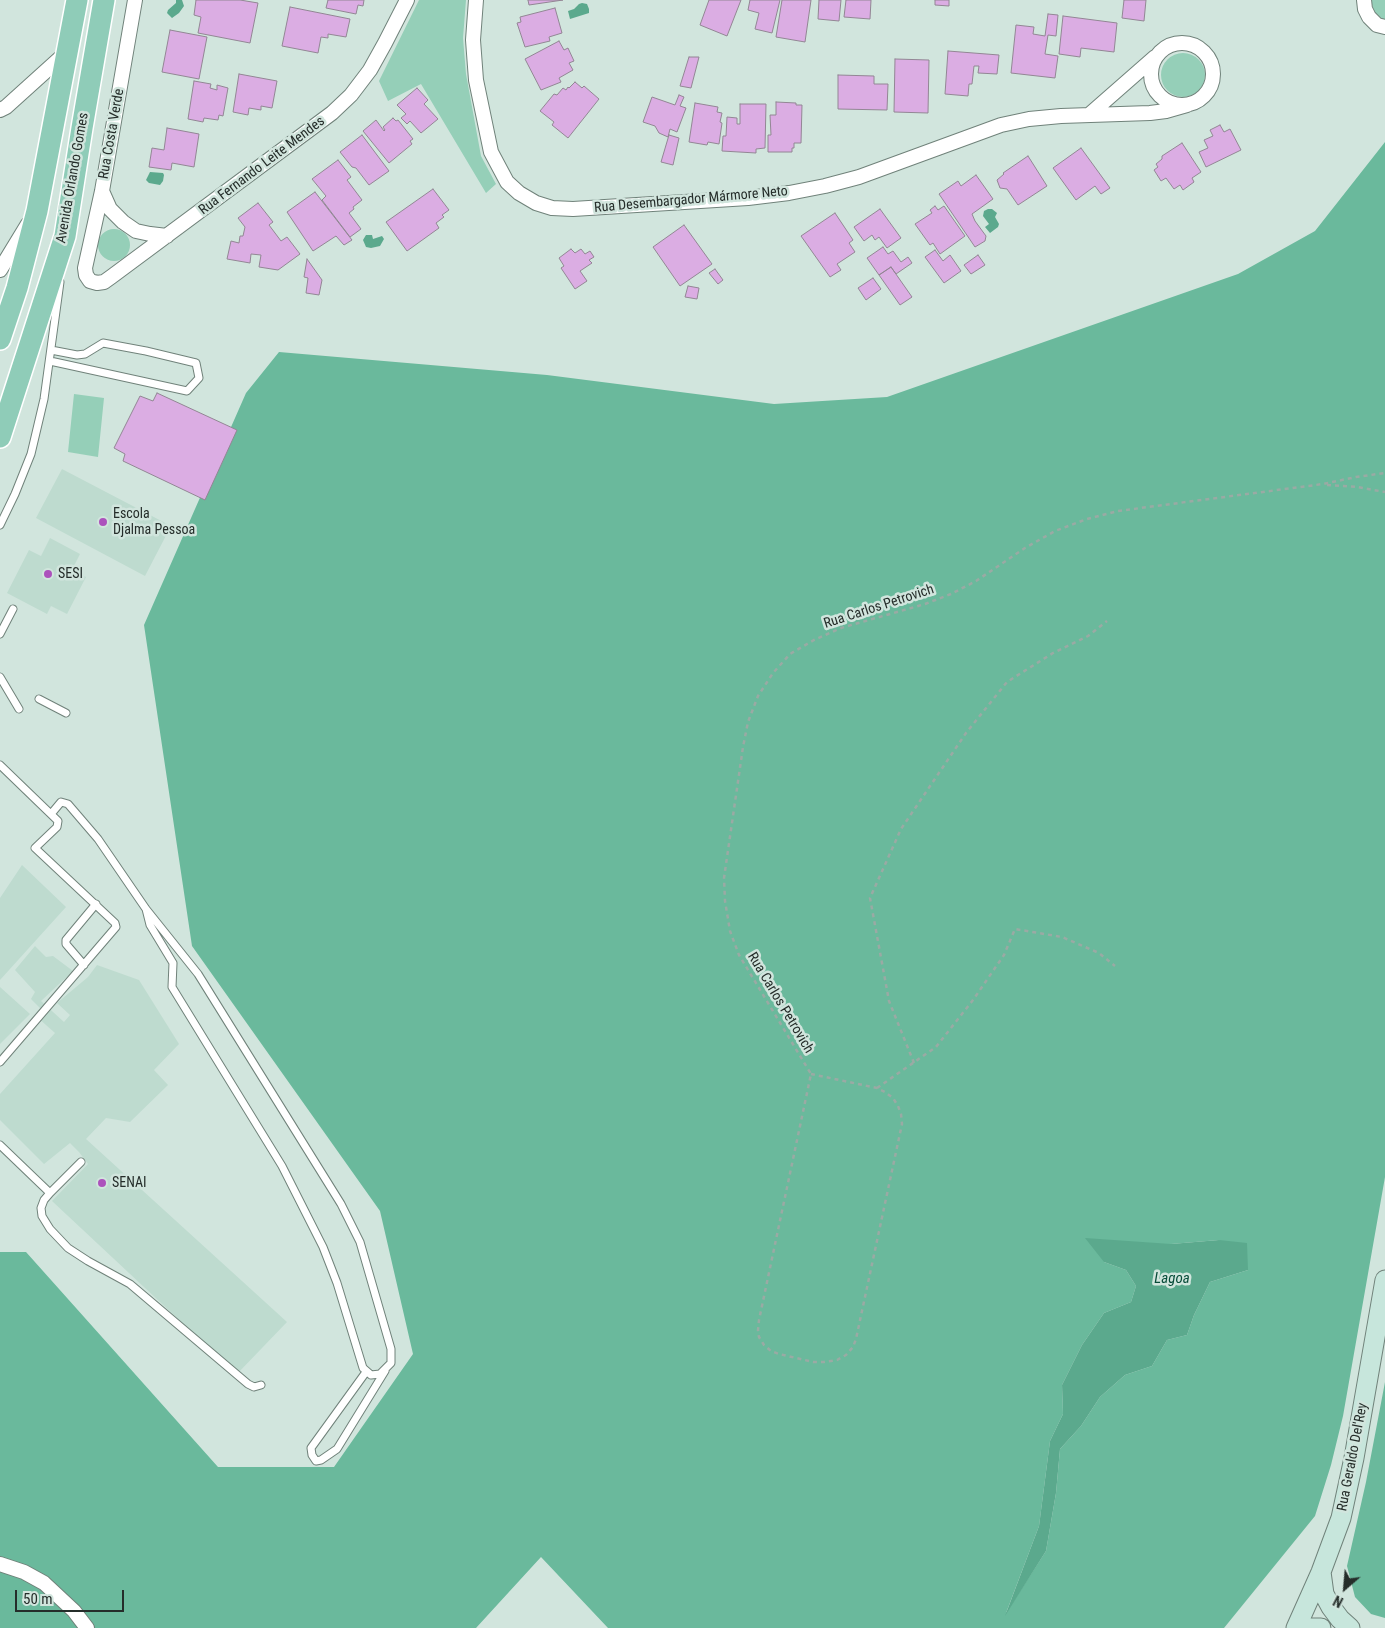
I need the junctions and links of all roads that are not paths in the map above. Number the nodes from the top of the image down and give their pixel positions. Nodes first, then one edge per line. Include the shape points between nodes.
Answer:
1 (77, 0) edge
2 (104, 0) edge
3 (135, 0) edge
4 (407, 0) edge
5 (476, 0) edge
6 (1364, 0) edge
7 (1385, 27) edge
8 (68, 51) junction
9 (1158, 55) junction
10 (1186, 105) junction
11 (0, 110) edge
12 (1090, 114) junction
13 (102, 191) junction
14 (37, 211) junction
15 (65, 236) junction
16 (167, 236) junction
17 (85, 268) joint
18 (0, 270) edge
19 (0, 339) edge
20 (51, 350) junction
21 (50, 361) junction
22 (0, 437) edge
23 (0, 525) edge
24 (13, 608) dead end
25 (0, 634) edge
26 (0, 677) edge
27 (39, 699) dead end
28 (19, 708) dead end
29 (66, 713) dead end
30 (0, 765) edge
31 (51, 814) junction
32 (96, 904) junction
33 (146, 909) junction
34 (84, 965) junction
35 (0, 1062) edge
36 (0, 1144) edge
37 (81, 1162) dead end
38 (50, 1193) junction
39 (1385, 1280) edge
40 (391, 1363) junction
41 (366, 1372) junction
42 (261, 1385) dead end
43 (0, 1564) edge
44 (1321, 1572) junction
45 (87, 1628) edge
46 (1296, 1628) edge
47 (1304, 1628) edge
48 (1320, 1628) edge
49 (1350, 1628) edge

1 - 8 main road, Avenida Orlando Gomes
2 - 15 main road, Avenida Orlando Gomes
3 - 13 street, Rua Costa Verde
4 - 16 street, Rua Fernando Leite Mendes via 382,50 351,95 332,113
5 - 12 street, Rua Desembargador Mármore Neto via 472,40 476,80 491,152 507,182 536,203 552,208 789,193 859,177 1001,125 1029,119
6 - 7 street via 1370,17
8 - 11 street
8 - 14 main road, Avenida Orlando Gomes
9 - 10 street via 1151,71 1155,89 1168,102
9 - 10 street, Rua Desembargador Mármore Neto via 1175,44 1185,44 1203,52 1209,60 1212,69 1210,88 1196,102
9 - 12 street, Rua Desembargador Mármore Neto
10 - 12 street, Rua Desembargador Mármore Neto via 1150,113
13 - 16 street via 110,209 136,231
13 - 17 street, Rua Costa Verde
14 - 18 street
14 - 19 main road, Avenida Orlando Gomes
15 - 20 lane
15 - 22 main road, Avenida Orlando Gomes
16 - 17 street, Rua Fernando Leite Mendes via 104,282 90,281
20 - 21 lane
20 - 21 lane via 85,354 103,343 196,363 199,378 187,391
21 - 23 lane via 31,454
24 - 25 lane
26 - 28 lane
27 - 29 lane
30 - 31 lane
31 - 32 lane via 58,821 57,827 35,848
31 - 33 lane via 61,802 68,804 98,839
32 - 34 lane via 66,940
32 - 34 lane via 116,927
33 - 40 lane via 198,974 341,1204 360,1242 391,1349
33 - 41 lane via 150,925 173,963 171,980 175,993 263,1133 323,1248
34 - 35 lane
36 - 38 lane
37 - 38 lane
38 - 42 lane via 41,1208 42,1216 68,1248 130,1284 248,1384 254,1387
39 - 44 main road, Rua Geraldo Del'Rey via 1341,1518
40 - 41 lane via 375,1376
40 - 41 lane via 337,1449 316,1461 311,1448
43 - 45 street via 44,1583
44 - 46 main road, Rua Geraldo Del'Rey
44 - 49 main road via 1324,1594
47 - 48 main road

